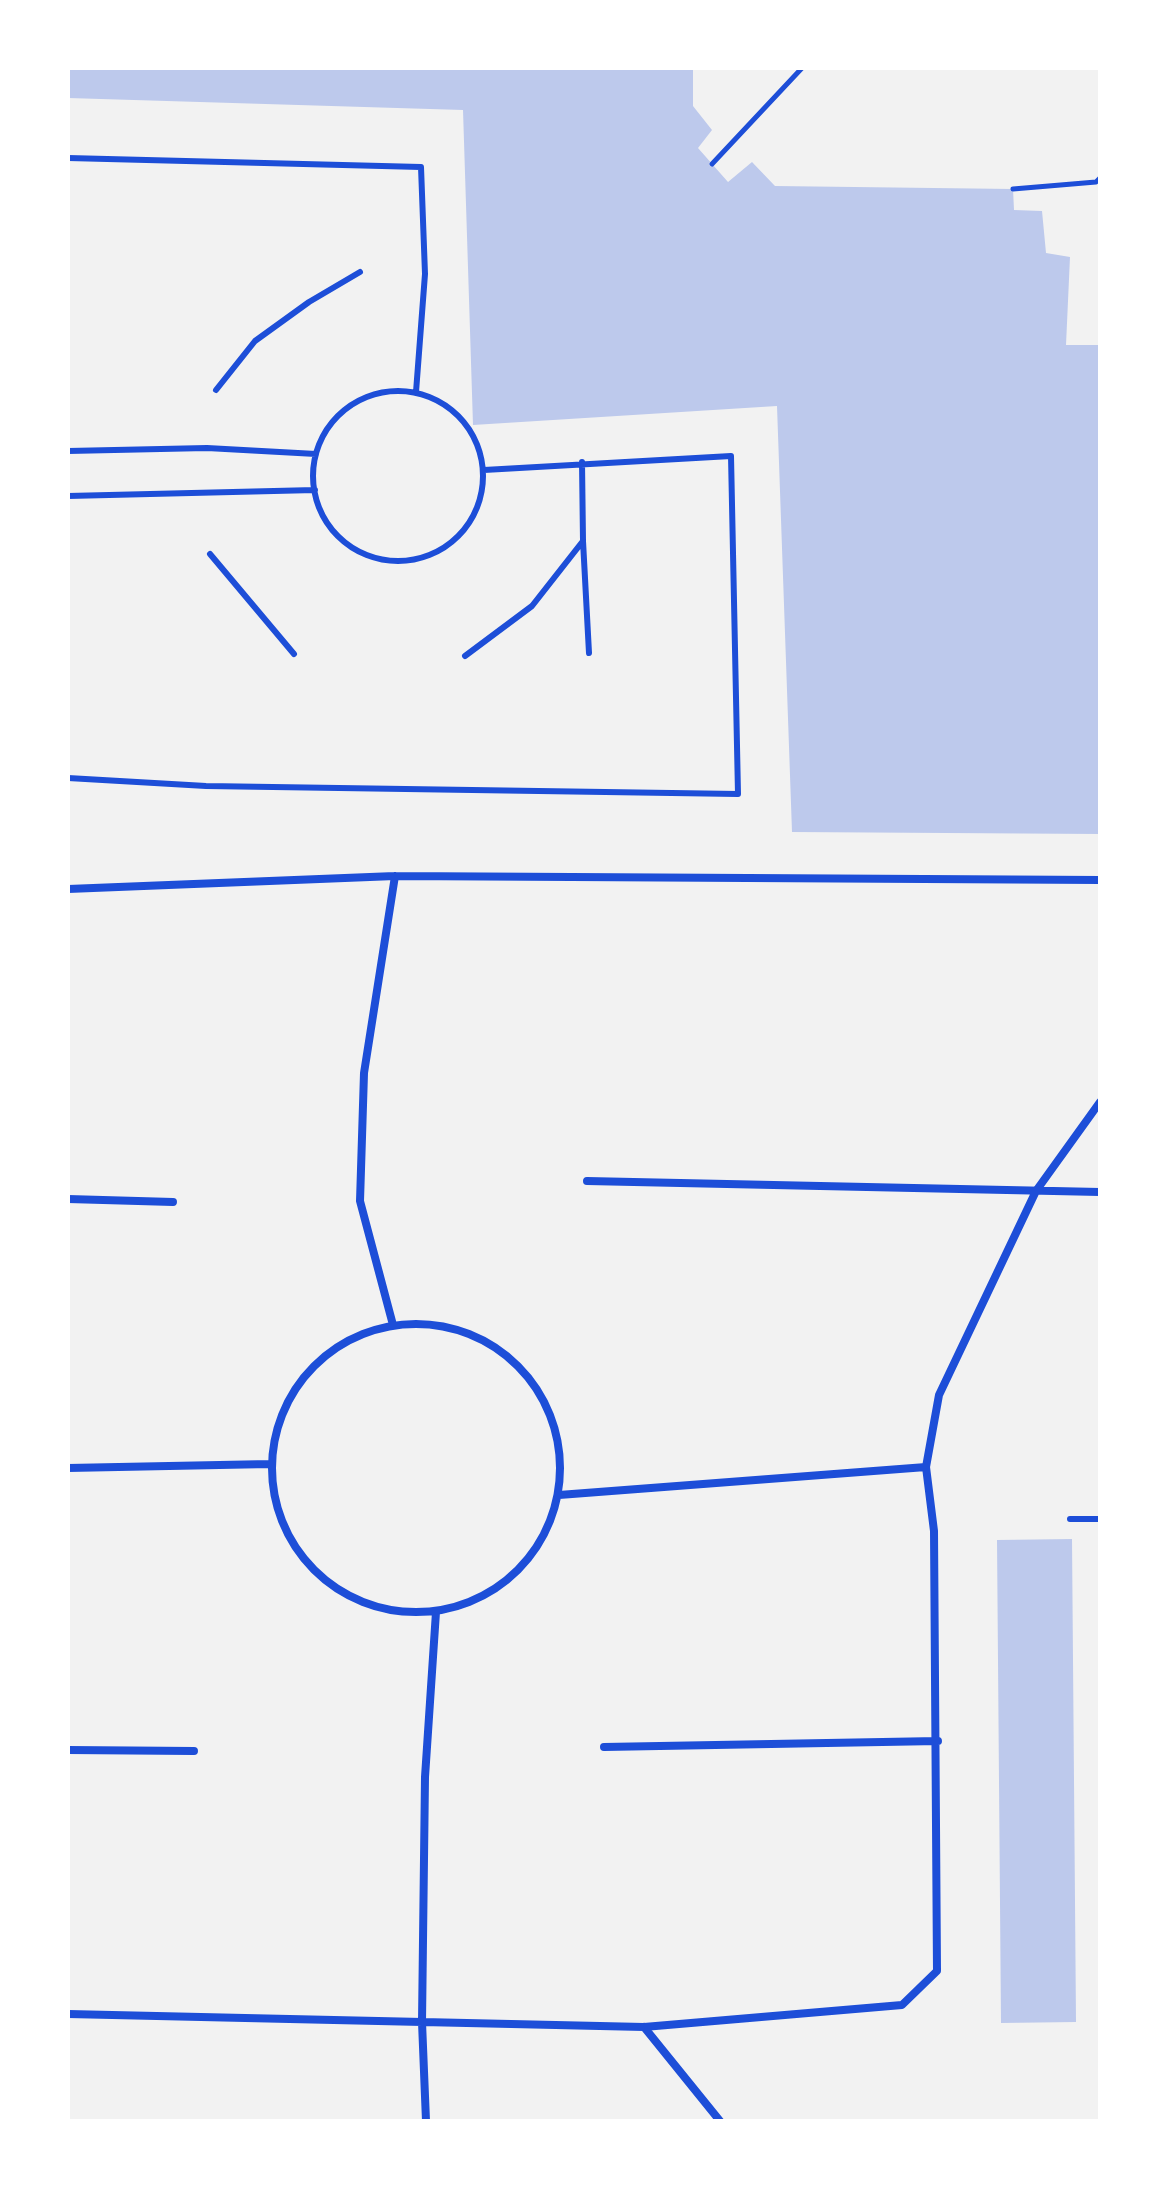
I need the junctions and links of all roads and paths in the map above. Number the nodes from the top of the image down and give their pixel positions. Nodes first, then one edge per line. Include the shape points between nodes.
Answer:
1 (802, 68) edge
2 (68, 158) edge
3 (712, 164) dead end
4 (1100, 178) edge
5 (1013, 189) dead end
6 (360, 272) dead end
7 (216, 390) dead end
8 (416, 392) junction
9 (68, 451) edge
10 (316, 454) junction
11 (582, 462) junction
12 (484, 470) junction
13 (315, 490) junction
14 (68, 496) edge
15 (583, 541) junction
16 (210, 554) dead end
17 (589, 653) dead end
18 (294, 654) dead end
19 (465, 656) dead end
20 (68, 778) edge
21 (395, 876) junction
22 (1100, 880) edge
23 (68, 889) edge
24 (1100, 1102) edge
25 (587, 1181) dead end
26 (1036, 1191) junction
27 (1100, 1192) edge
28 (68, 1199) edge
29 (173, 1202) dead end
30 (393, 1325) junction
31 (270, 1464) junction
32 (926, 1467) junction
33 (68, 1468) edge
34 (559, 1495) junction
35 (1070, 1519) dead end
36 (1100, 1519) edge
37 (436, 1612) junction
38 (938, 1741) junction
39 (604, 1747) dead end
40 (68, 1750) edge
41 (194, 1751) dead end
42 (68, 2014) edge
43 (422, 2022) junction
44 (644, 2027) junction
45 (426, 2121) edge
46 (720, 2121) edge

1 - 3 path
2 - 8 lane via 421,167 425,274
4 - 5 path
6 - 7 lane via 255,341
8 - 10 lane via 366,397 343,411 326,430
8 - 12 lane via 456,413 470,430
9 - 10 lane via 207,448
10 - 13 lane
11 - 12 lane
11 - 15 lane
11 - 20 lane via 731,456 738,794 206,786
12 - 13 lane via 481,498 453,542 429,556 402,562 351,548 331,530
13 - 14 lane
15 - 17 lane
15 - 19 lane via 532,606
16 - 18 lane
21 - 22 street
21 - 23 street
21 - 30 street via 364,1073 360,1201
24 - 26 street
25 - 26 street
26 - 27 street
26 - 32 street via 939,1395
28 - 29 street
30 - 31 street via 346,1341 307,1372 281,1414
30 - 34 street via 454,1329 484,1339 521,1367 547,1406 560,1450
31 - 33 street
31 - 37 street via 275,1506 291,1544 318,1577 354,1601 394,1613
32 - 34 street
32 - 38 street via 934,1531
34 - 37 street via 543,1537 516,1573 479,1599
35 - 36 lane
37 - 43 street via 425,1777
38 - 39 street
38 - 44 street via 937,1971 902,2005
40 - 41 street
42 - 43 street
43 - 44 street
43 - 45 street
44 - 46 street

